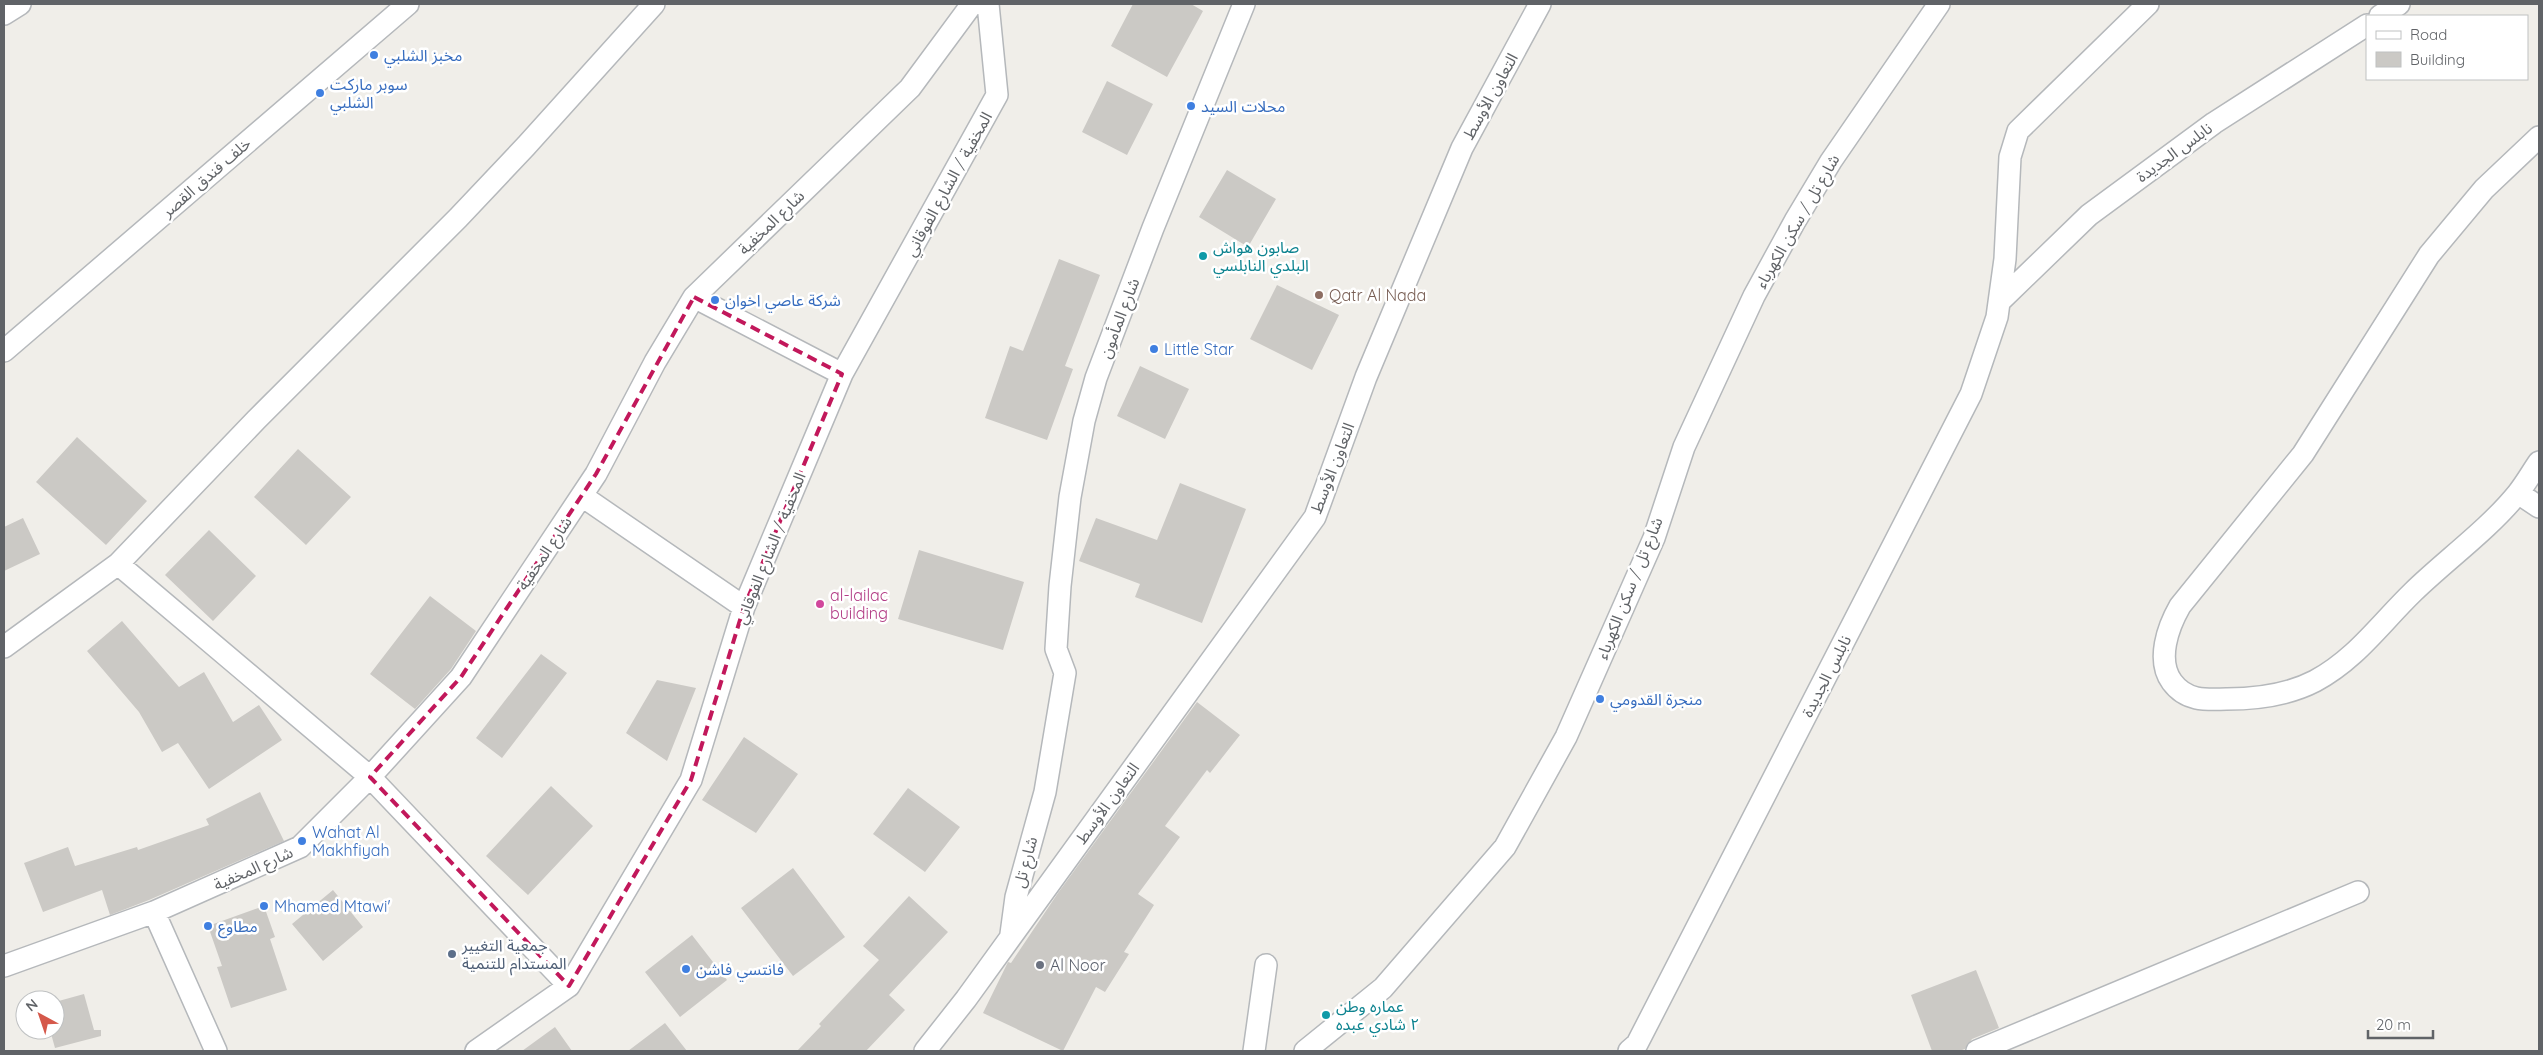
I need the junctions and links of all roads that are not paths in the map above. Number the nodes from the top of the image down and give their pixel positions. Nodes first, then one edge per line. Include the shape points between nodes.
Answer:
1 (20, 4) edge
2 (408, 4) edge
3 (654, 4) edge
4 (972, 4) edge
5 (988, 4) edge
6 (1244, 4) edge
7 (1540, 4) edge
8 (1939, 4) edge
9 (2148, 4) edge
10 (2399, 4) edge
11 (4, 14) edge
12 (2382, 15) edge
13 (2366, 26) edge
14 (2539, 137) edge
15 (694, 297) junction
16 (1999, 302) junction
17 (4, 351) edge
18 (842, 374) junction
19 (2539, 462) edge
20 (2518, 493) junction
21 (582, 496) junction
22 (2539, 507) edge
23 (118, 564) junction
24 (744, 607) junction
25 (4, 647) edge
26 (1056, 649) joint
27 (370, 777) junction
28 (2358, 892) dead end
29 (154, 912) junction
30 (1010, 936) junction
31 (1266, 965) dead end
32 (4, 966) edge
33 (569, 986) junction
34 (1633, 1047) edge
35 (216, 1051) edge
36 (476, 1051) edge
37 (925, 1051) edge
38 (1254, 1051) edge
39 (1305, 1051) edge
40 (1977, 1051) edge

1 - 11 street
2 - 17 street, خلف فندق القصر
3 - 23 street via 458,218
4 - 15 street, شارع المخفية via 910,88
5 - 18 street, المخفية / الشارع الفوقاني via 997,95
6 - 26 street, شارع المأمون via 1153,228 1092,392 1076,459 1066,527
7 - 30 street, التعاون الأوسط via 1462,148 1366,377 1315,517
8 - 39 street, شارع تل / سكن الكهرباء via 1826,169 1754,296 1684,447 1654,538 1566,737 1505,847 1383,988
9 - 16 street, نابلس الجديدة via 2018,131 2010,157 2005,259
10 - 12 street
13 - 16 street, نابلس الجديدة via 2214,123 2097,210
14 - 20 street via 2484,189 2440,240 2303,454 2189,593 2170,627 2164,658 2167,674 2181,691 2202,699 2264,697 2313,682 2336,669 2363,647 2412,593
15 - 18 street
15 - 21 street, شارع المخفية
16 - 34 street, نابلس الجديدة via 1971,394
18 - 24 street, المخفية / الشارع الفوقاني
19 - 20 street
20 - 22 street
21 - 24 street
21 - 27 street, شارع المخفية via 461,677
23 - 25 street
23 - 27 street
24 - 33 street, المخفية / الشارع الفوقاني via 691,780
26 - 30 street, شارع تل via 1065,673 1064,680 1045,792 1016,897
27 - 29 street, شارع المخفية via 300,847
27 - 33 street
28 - 40 street
29 - 32 street, شارع المخفية
29 - 35 street
30 - 37 street, شارع تل
31 - 38 street
33 - 36 street, المخفية / الشارع الفوقاني

